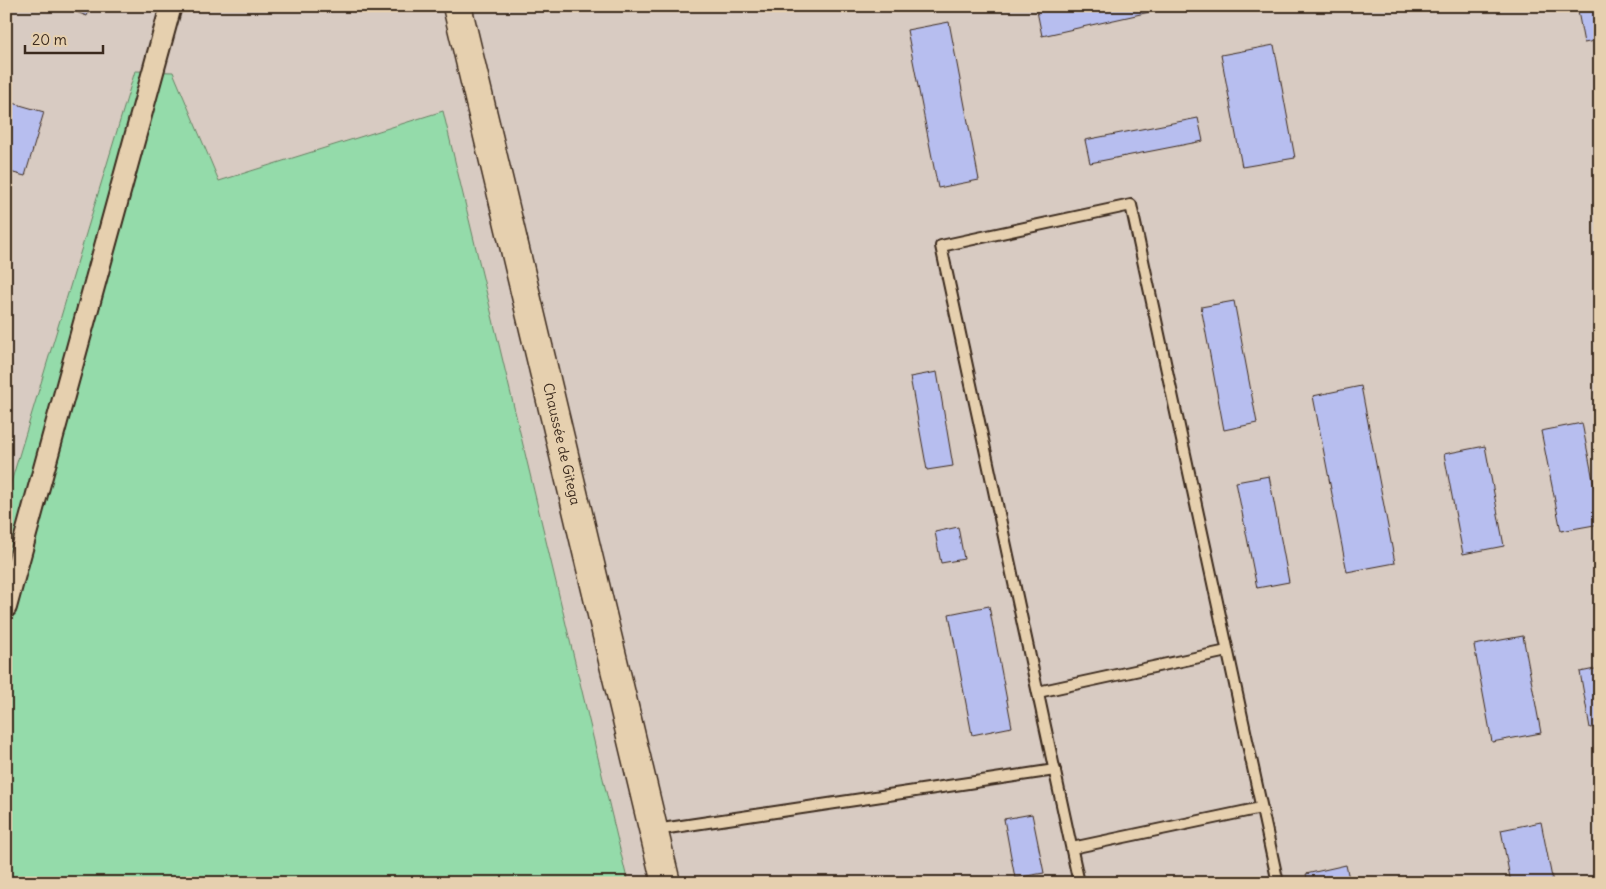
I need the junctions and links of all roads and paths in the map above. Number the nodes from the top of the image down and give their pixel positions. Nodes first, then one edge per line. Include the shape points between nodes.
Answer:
1 (171, 6) edge
2 (457, 6) edge
3 (6, 607) edge
4 (1227, 651) junction
5 (1038, 692) junction
6 (1055, 770) junction
7 (1261, 808) junction
8 (654, 830) junction
9 (1072, 848) junction
10 (666, 883) edge
11 (1079, 883) edge
12 (1278, 883) edge

1 - 3 street
2 - 8 main road, Chaussée de Gitega
4 - 5 lane
4 - 5 lane via 1131,206 941,246
4 - 7 lane
5 - 6 lane
6 - 8 lane
6 - 9 lane
7 - 9 lane
7 - 12 lane
8 - 10 main road, Chaussée de Gitega
9 - 11 lane

